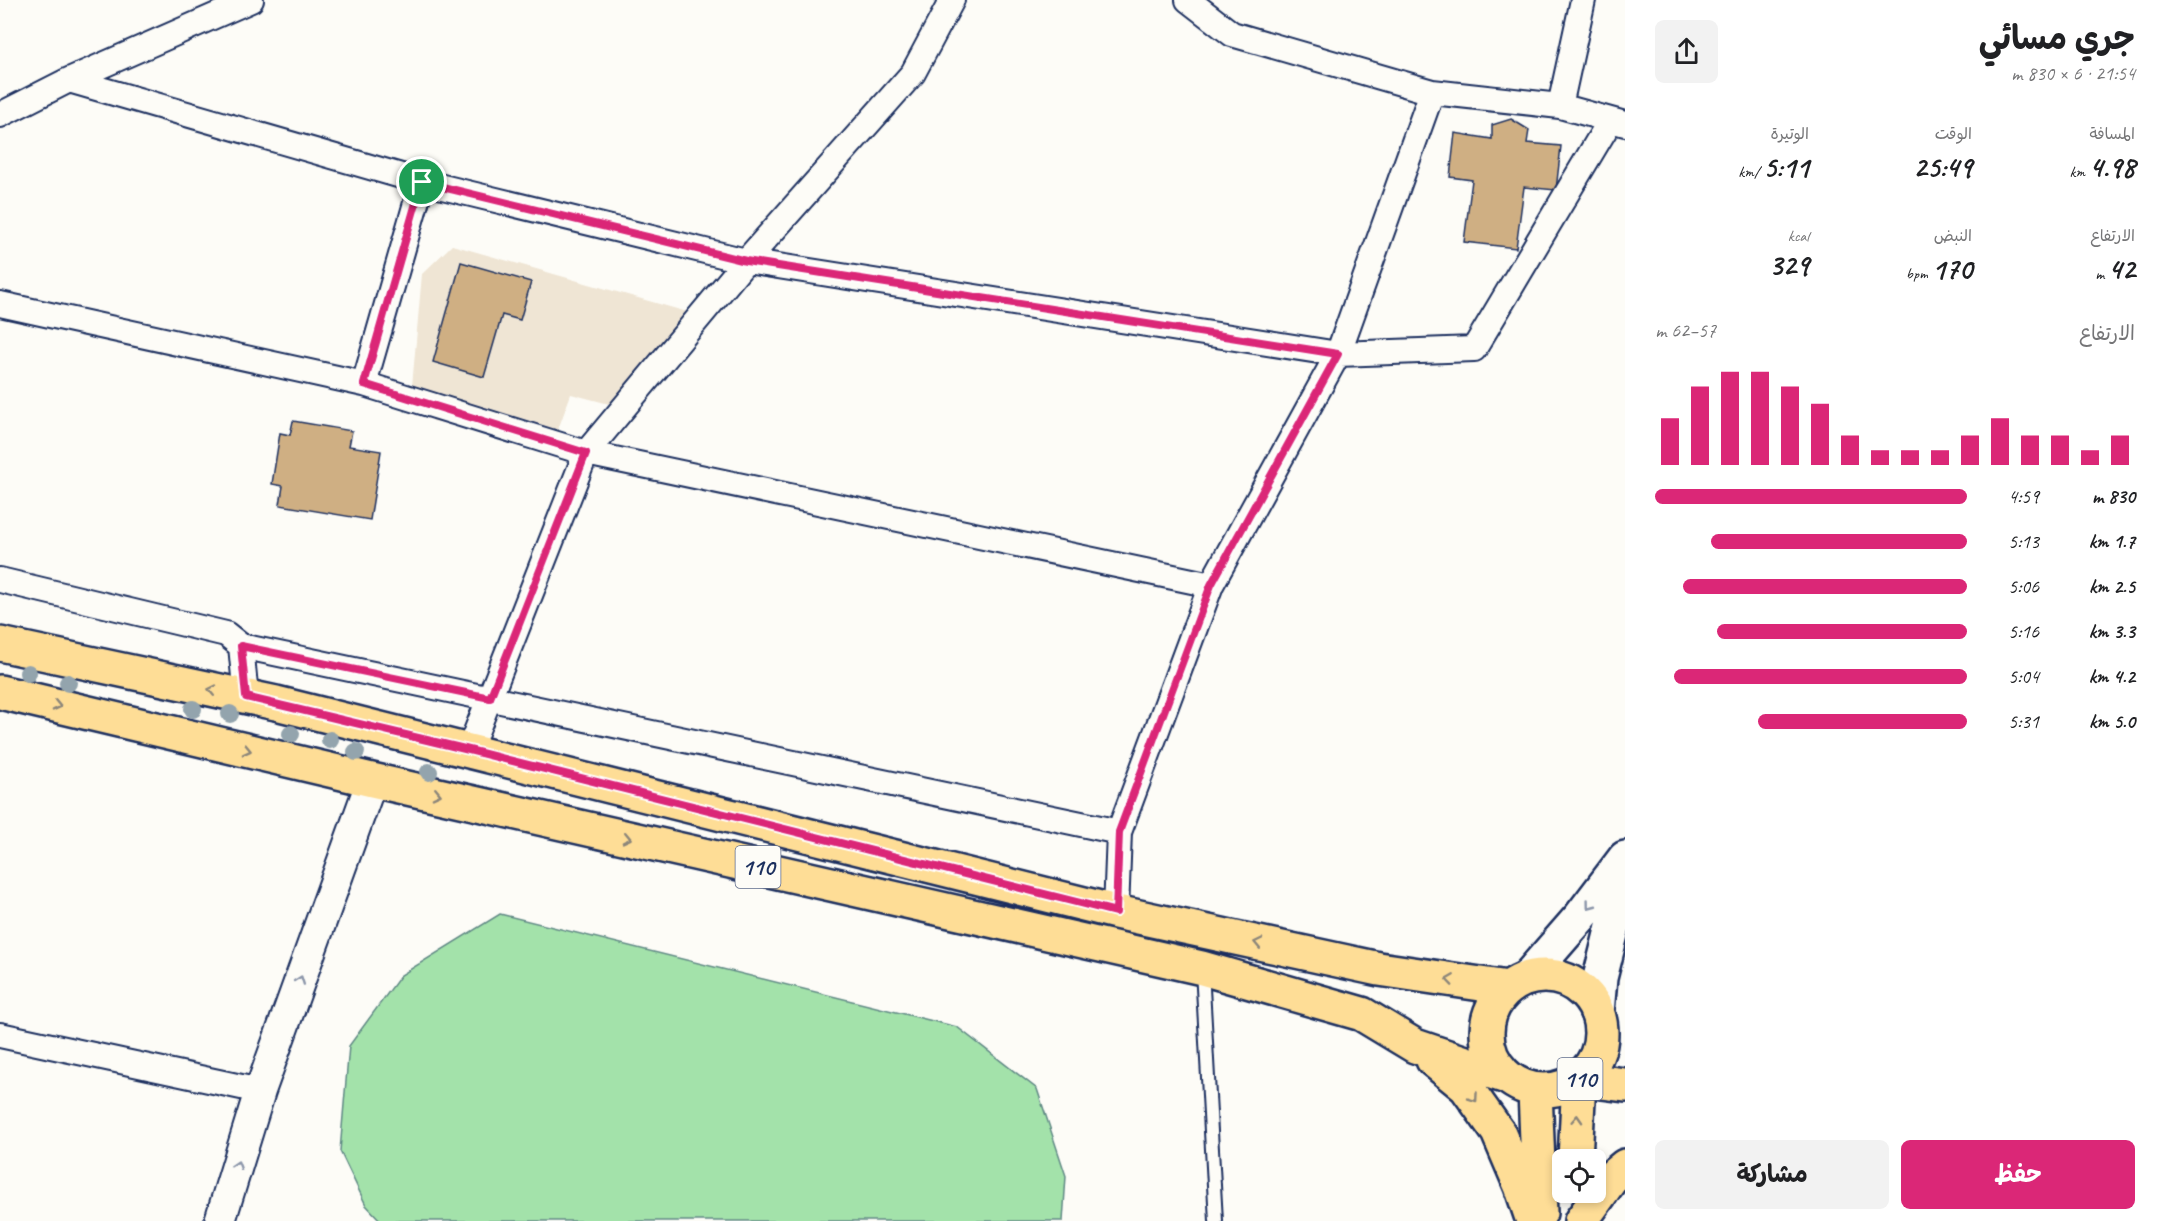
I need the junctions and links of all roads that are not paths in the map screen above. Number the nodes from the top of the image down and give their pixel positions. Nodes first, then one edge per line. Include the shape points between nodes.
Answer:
1 (251, 0) edge
2 (952, 0) edge
3 (1188, 0) edge
4 (1583, 0) edge
5 (69, 80) junction
6 (1431, 92) junction
7 (1560, 106) junction
8 (0, 116) edge
9 (1617, 122) edge
10 (422, 182) junction
11 (746, 261) junction
12 (0, 304) edge
13 (1338, 354) junction
14 (364, 384) junction
15 (586, 453) junction
16 (0, 580) edge
17 (1211, 585) junction
18 (0, 644) edge
19 (241, 646) junction
20 (0, 692) edge
21 (246, 697) junction
22 (490, 698) junction
23 (469, 750) junction
24 (372, 780) junction
25 (1119, 832) junction
26 (1625, 858) edge
27 (1625, 878) edge
28 (1116, 912) junction
29 (1202, 968) junction
30 (1517, 983) junction
31 (1611, 1017) edge
32 (0, 1035) edge
33 (1415, 1046) junction
34 (1504, 1076) junction
35 (1579, 1079) junction
36 (1625, 1084) edge
37 (260, 1091) junction
38 (1535, 1091) junction
39 (1576, 1149) edge
40 (1625, 1166) edge
41 (1573, 1203) edge
42 (220, 1221) edge
43 (1216, 1221) edge
44 (1533, 1221) edge
45 (1541, 1221) edge
46 (1574, 1221) edge
47 (1581, 1221) edge

1 - 5 street
2 - 11 street via 913,73
3 - 6 street via 1232,34
4 - 7 street
5 - 8 street
5 - 10 street
6 - 7 street
6 - 13 street
7 - 9 street
9 - 13 street via 1474,349
10 - 11 street
10 - 14 street
11 - 13 street
11 - 15 street
12 - 14 street
13 - 17 street
14 - 15 street
15 - 17 street
15 - 22 street
16 - 19 street via 226,634
17 - 25 street
21 -> 18 main road, 110
19 - 21 street
19 - 22 street
20 -> 24 main road, 110
21 - 23 main road, 110
22 - 23 street
22 - 25 street
23 - 28 main road, 110
24 -> 29 main road, 110
37 -> 24 street
25 - 28 street
26 -> 30 main road via 1581,916
27 - 31 main road via 1600,978
30 -> 28 main road, 110 via 1379,969
29 - 33 main road, 110 via 1362,1014
29 - 43 lane
30 - 31 main road, 110 via 1546,975 1566,980
30 - 34 main road via 1495,1003 1486,1025 1487,1046
31 - 35 main road, 110 via 1601,1028 1593,1064
32 - 37 street
33 - 34 main road, 110
33 -> 44 main road via 1466,1087 1498,1132
34 - 38 main road, 110
35 - 36 main road, 110
35 - 38 main road, 110 via 1554,1090
39 -> 35 main road
42 -> 37 street
38 - 45 main road
40 - 47 main road
41 - 46 main road

